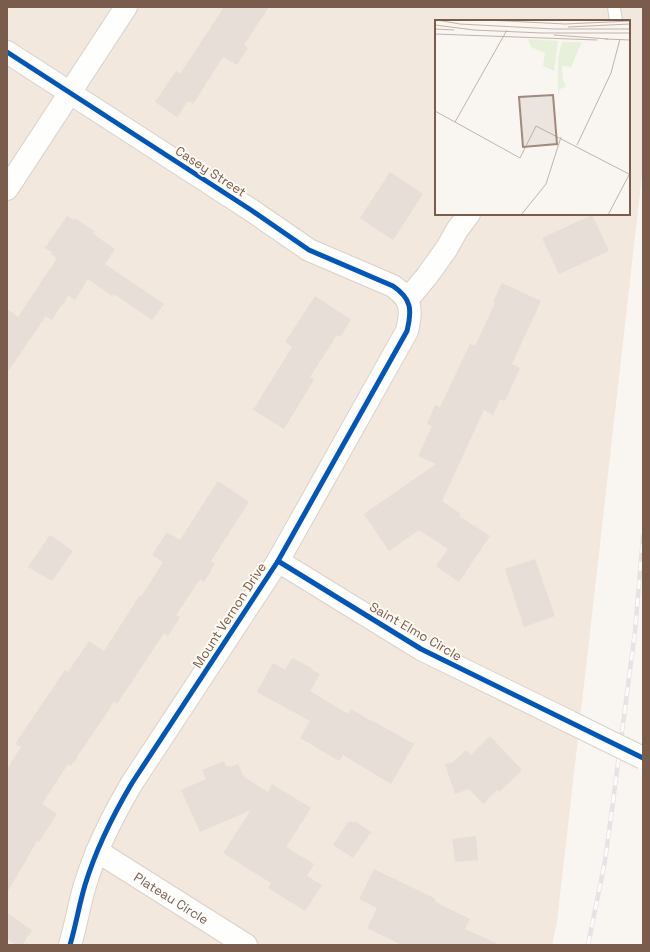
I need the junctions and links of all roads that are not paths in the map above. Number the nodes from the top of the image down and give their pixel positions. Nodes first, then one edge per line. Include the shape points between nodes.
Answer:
1 (126, 7) edge
2 (614, 7) edge
3 (616, 20) edge
4 (7, 52) edge
5 (70, 93) junction
6 (7, 189) edge
7 (468, 215) edge
8 (407, 300) junction
9 (278, 560) junction
10 (643, 758) edge
11 (97, 851) junction
12 (70, 945) edge
13 (246, 945) edge

1 - 5 street
2 - 3 lane
4 - 5 street, Casey Street
5 - 6 street
5 - 8 street, Casey Street via 309,250 393,286 402,292
7 - 8 street via 427,276
8 - 9 street, Mount Vernon Drive via 410,319 406,331
9 - 10 street, Saint Elmo Circle, bridge via 421,649
9 - 11 street, Mount Vernon Drive via 132,783
11 - 12 street, Mount Vernon Drive
11 - 13 street, Plateau Circle

